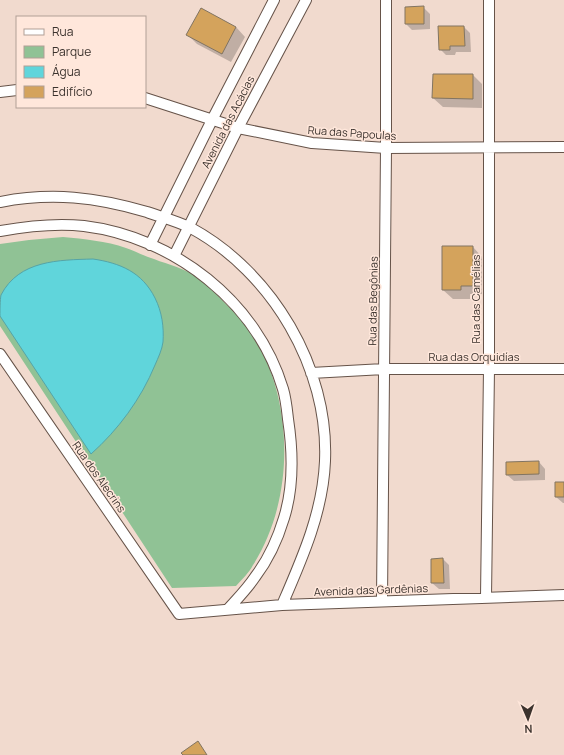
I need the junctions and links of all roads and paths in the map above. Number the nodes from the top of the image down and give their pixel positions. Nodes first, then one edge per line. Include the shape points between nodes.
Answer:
1 (274, 0) edge
2 (306, 0) edge
3 (386, 0) edge
4 (489, 0) edge
5 (16, 90) edge
6 (0, 92) edge
7 (146, 98) edge
8 (212, 120) junction
9 (238, 128) junction
10 (488, 147) junction
11 (564, 147) edge
12 (386, 148) junction
13 (0, 202) edge
14 (163, 217) junction
15 (189, 228) junction
16 (0, 231) edge
17 (150, 245) junction
18 (174, 256) junction
19 (0, 354) edge
20 (384, 369) junction
21 (488, 369) junction
22 (564, 369) edge
23 (312, 373) junction
24 (564, 595) edge
25 (486, 597) junction
26 (382, 601) junction
27 (282, 605) junction
28 (228, 610) junction
29 (179, 614) joint

1 - 8 street, Avenida das Acácias
2 - 9 street, Avenida das Acácias
3 - 12 street, Rua das Begônias
4 - 10 street, Rua das Camélias
5 - 6 street
7 - 8 street, Rua das Papoulas
8 - 9 street, Rua das Papoulas
8 - 14 street, Avenida das Acácias
9 - 12 street, Rua das Papoulas via 312,143
9 - 15 street, Avenida das Acácias
10 - 11 street, Rua das Papoulas
10 - 12 street, Rua das Papoulas
10 - 21 street, Rua das Camélias
12 - 20 street, Rua das Begônias
13 - 14 street via 39,197 88,198 112,202
14 - 15 street
14 - 17 street, Avenida das Acácias
15 - 18 street, Avenida das Acácias
15 - 23 street via 222,249 258,282 287,321
16 - 17 street via 41,225 84,226 126,235
17 - 18 street
18 - 28 street via 219,289 247,320 259,338 270,356 284,390 291,434 292,477 284,518 267,560
19 - 29 street, Rua dos Alecrins
20 - 21 street, Rua das Orquidías
20 - 23 street, Rua das Orquidías
20 - 26 street, Rua das Begônias
21 - 22 street, Rua das Orquidías
21 - 25 street, Rua das Camélias
23 - 27 street via 324,432 324,482 312,532
24 - 25 street, Avenida das Gardênias
25 - 26 street, Avenida das Gardênias
26 - 27 street, Avenida das Gardênias
27 - 28 street, Avenida das Gardênias
28 - 29 street, Avenida das Gardênias

